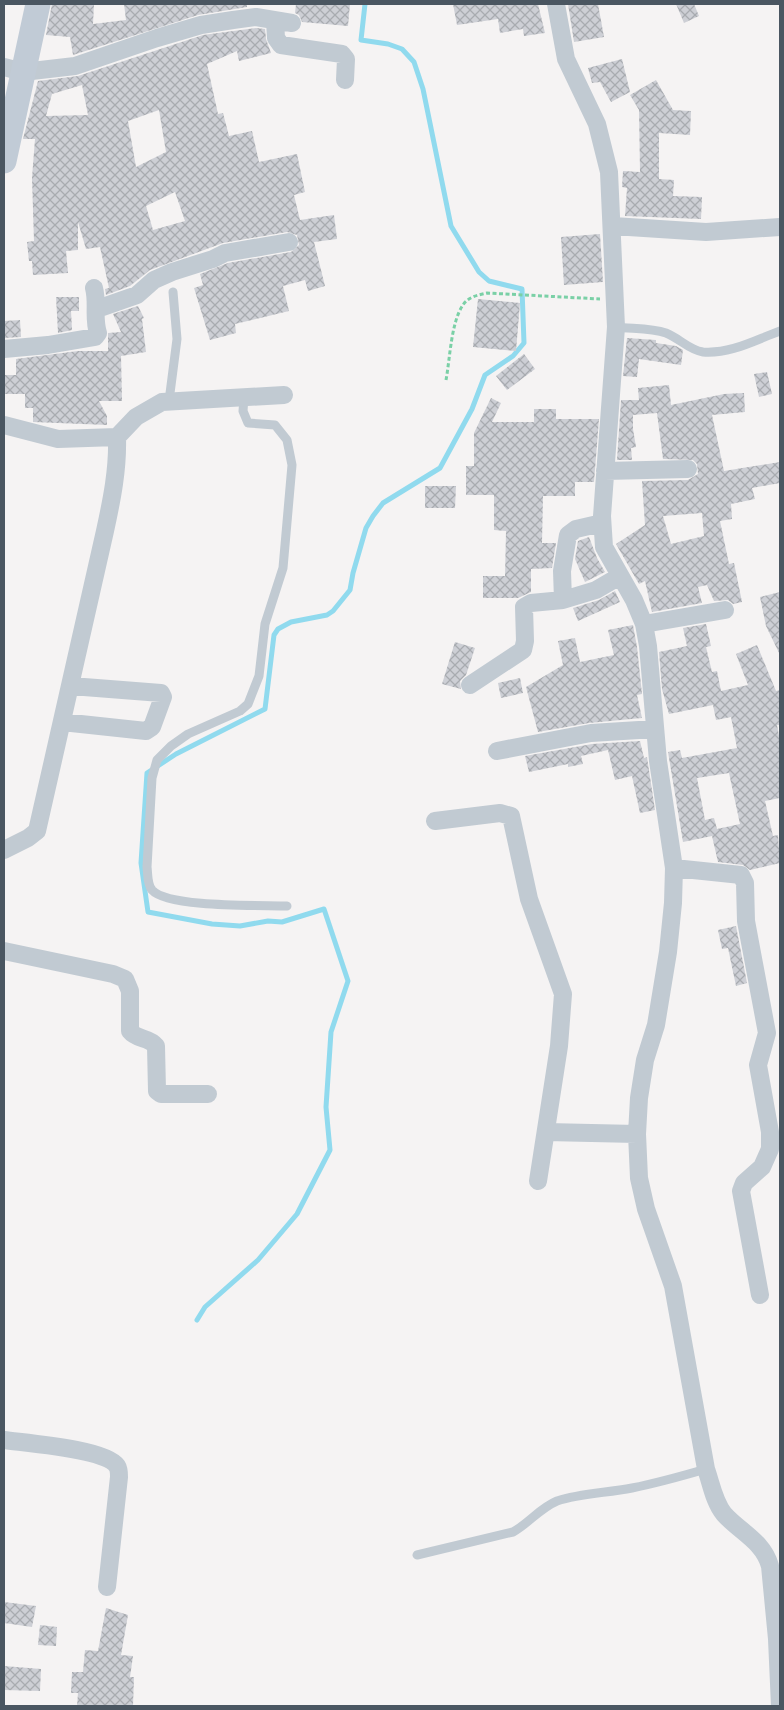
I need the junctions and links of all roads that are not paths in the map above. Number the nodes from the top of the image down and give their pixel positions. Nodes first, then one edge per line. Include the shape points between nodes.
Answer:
1 (38, 4) edge
2 (556, 4) edge
3 (275, 21) junction
4 (292, 23) dead end
5 (13, 70) edge
6 (345, 80) dead end
7 (4, 160) edge
8 (613, 226) junction
9 (780, 227) edge
10 (289, 242) dead end
11 (94, 288) dead end
12 (173, 292) dead end
13 (97, 309) junction
14 (616, 327) junction
15 (780, 331) edge
16 (4, 348) edge
17 (284, 395) dead end
18 (244, 398) junction
19 (169, 401) junction
20 (4, 425) edge
21 (118, 436) junction
22 (688, 469) dead end
23 (605, 471) junction
24 (602, 522) junction
25 (620, 576) junction
26 (563, 600) junction
27 (725, 610) dead end
28 (644, 624) junction
29 (470, 685) dead end
30 (71, 686) junction
31 (62, 722) junction
32 (655, 729) junction
33 (497, 751) dead end
34 (435, 821) dead end
35 (4, 850) edge
36 (674, 868) junction
37 (287, 906) dead end
38 (4, 951) edge
39 (208, 1094) dead end
40 (775, 1129) edge
41 (546, 1132) junction
42 (637, 1134) junction
43 (538, 1181) dead end
44 (760, 1295) dead end
45 (4, 1440) edge
46 (706, 1469) junction
47 (417, 1555) dead end
48 (107, 1587) dead end
49 (779, 1639) edge
50 (780, 1706) edge

1 - 5 street
2 - 8 street via 566,59 597,124 606,154
3 - 4 street
3 - 5 street via 256,17 200,25 75,66
3 - 6 street via 276,38 281,45 342,54 346,59
5 - 7 street
8 - 9 street via 706,232
8 - 14 street
10 - 13 street via 225,252 154,280 134,297
11 - 13 street
12 - 19 lane via 177,339
13 - 16 street via 98,332 95,337
14 - 15 lane via 663,332 702,352 737,349
14 - 23 street
17 - 18 street
18 - 19 street
18 - 37 lane via 243,411 248,423 275,425 288,440 292,465 283,568 270,603 259,676 248,704 240,711 188,734 157,760 152,778 148,881 152,890 183,902
19 - 21 street via 146,410
20 - 21 street via 58,439
21 - 30 street via 114,488
22 - 23 street
23 - 24 street
24 - 25 street via 604,547
24 - 26 street via 573,530 567,537 562,571
25 - 26 street via 596,590
25 - 28 street
26 - 29 street via 526,605 523,610 523,650
27 - 28 street
28 - 32 street
30 - 31 street
30 - 31 street via 161,693 163,697 152,727 146,731
31 - 35 street via 37,831
32 - 33 street via 591,733
32 - 36 street
34 - 41 street via 506,813 512,818 529,899 564,994
36 - 40 street via 741,875 744,878 746,921 767,1033 758,1065
36 - 42 street via 668,952 656,1025 645,1060
38 - 39 street via 125,979 130,992 130,1031 151,1040 156,1046 157,1091 161,1094
40 - 44 street via 768,1157 744,1183 741,1191
41 - 42 street
41 - 43 street
42 - 46 street via 639,1178 646,1209 673,1286
45 - 48 street via 85,1451 118,1466
46 - 47 lane via 632,1488 556,1502 513,1532
46 - 49 street via 724,1514 767,1556
49 - 50 street

